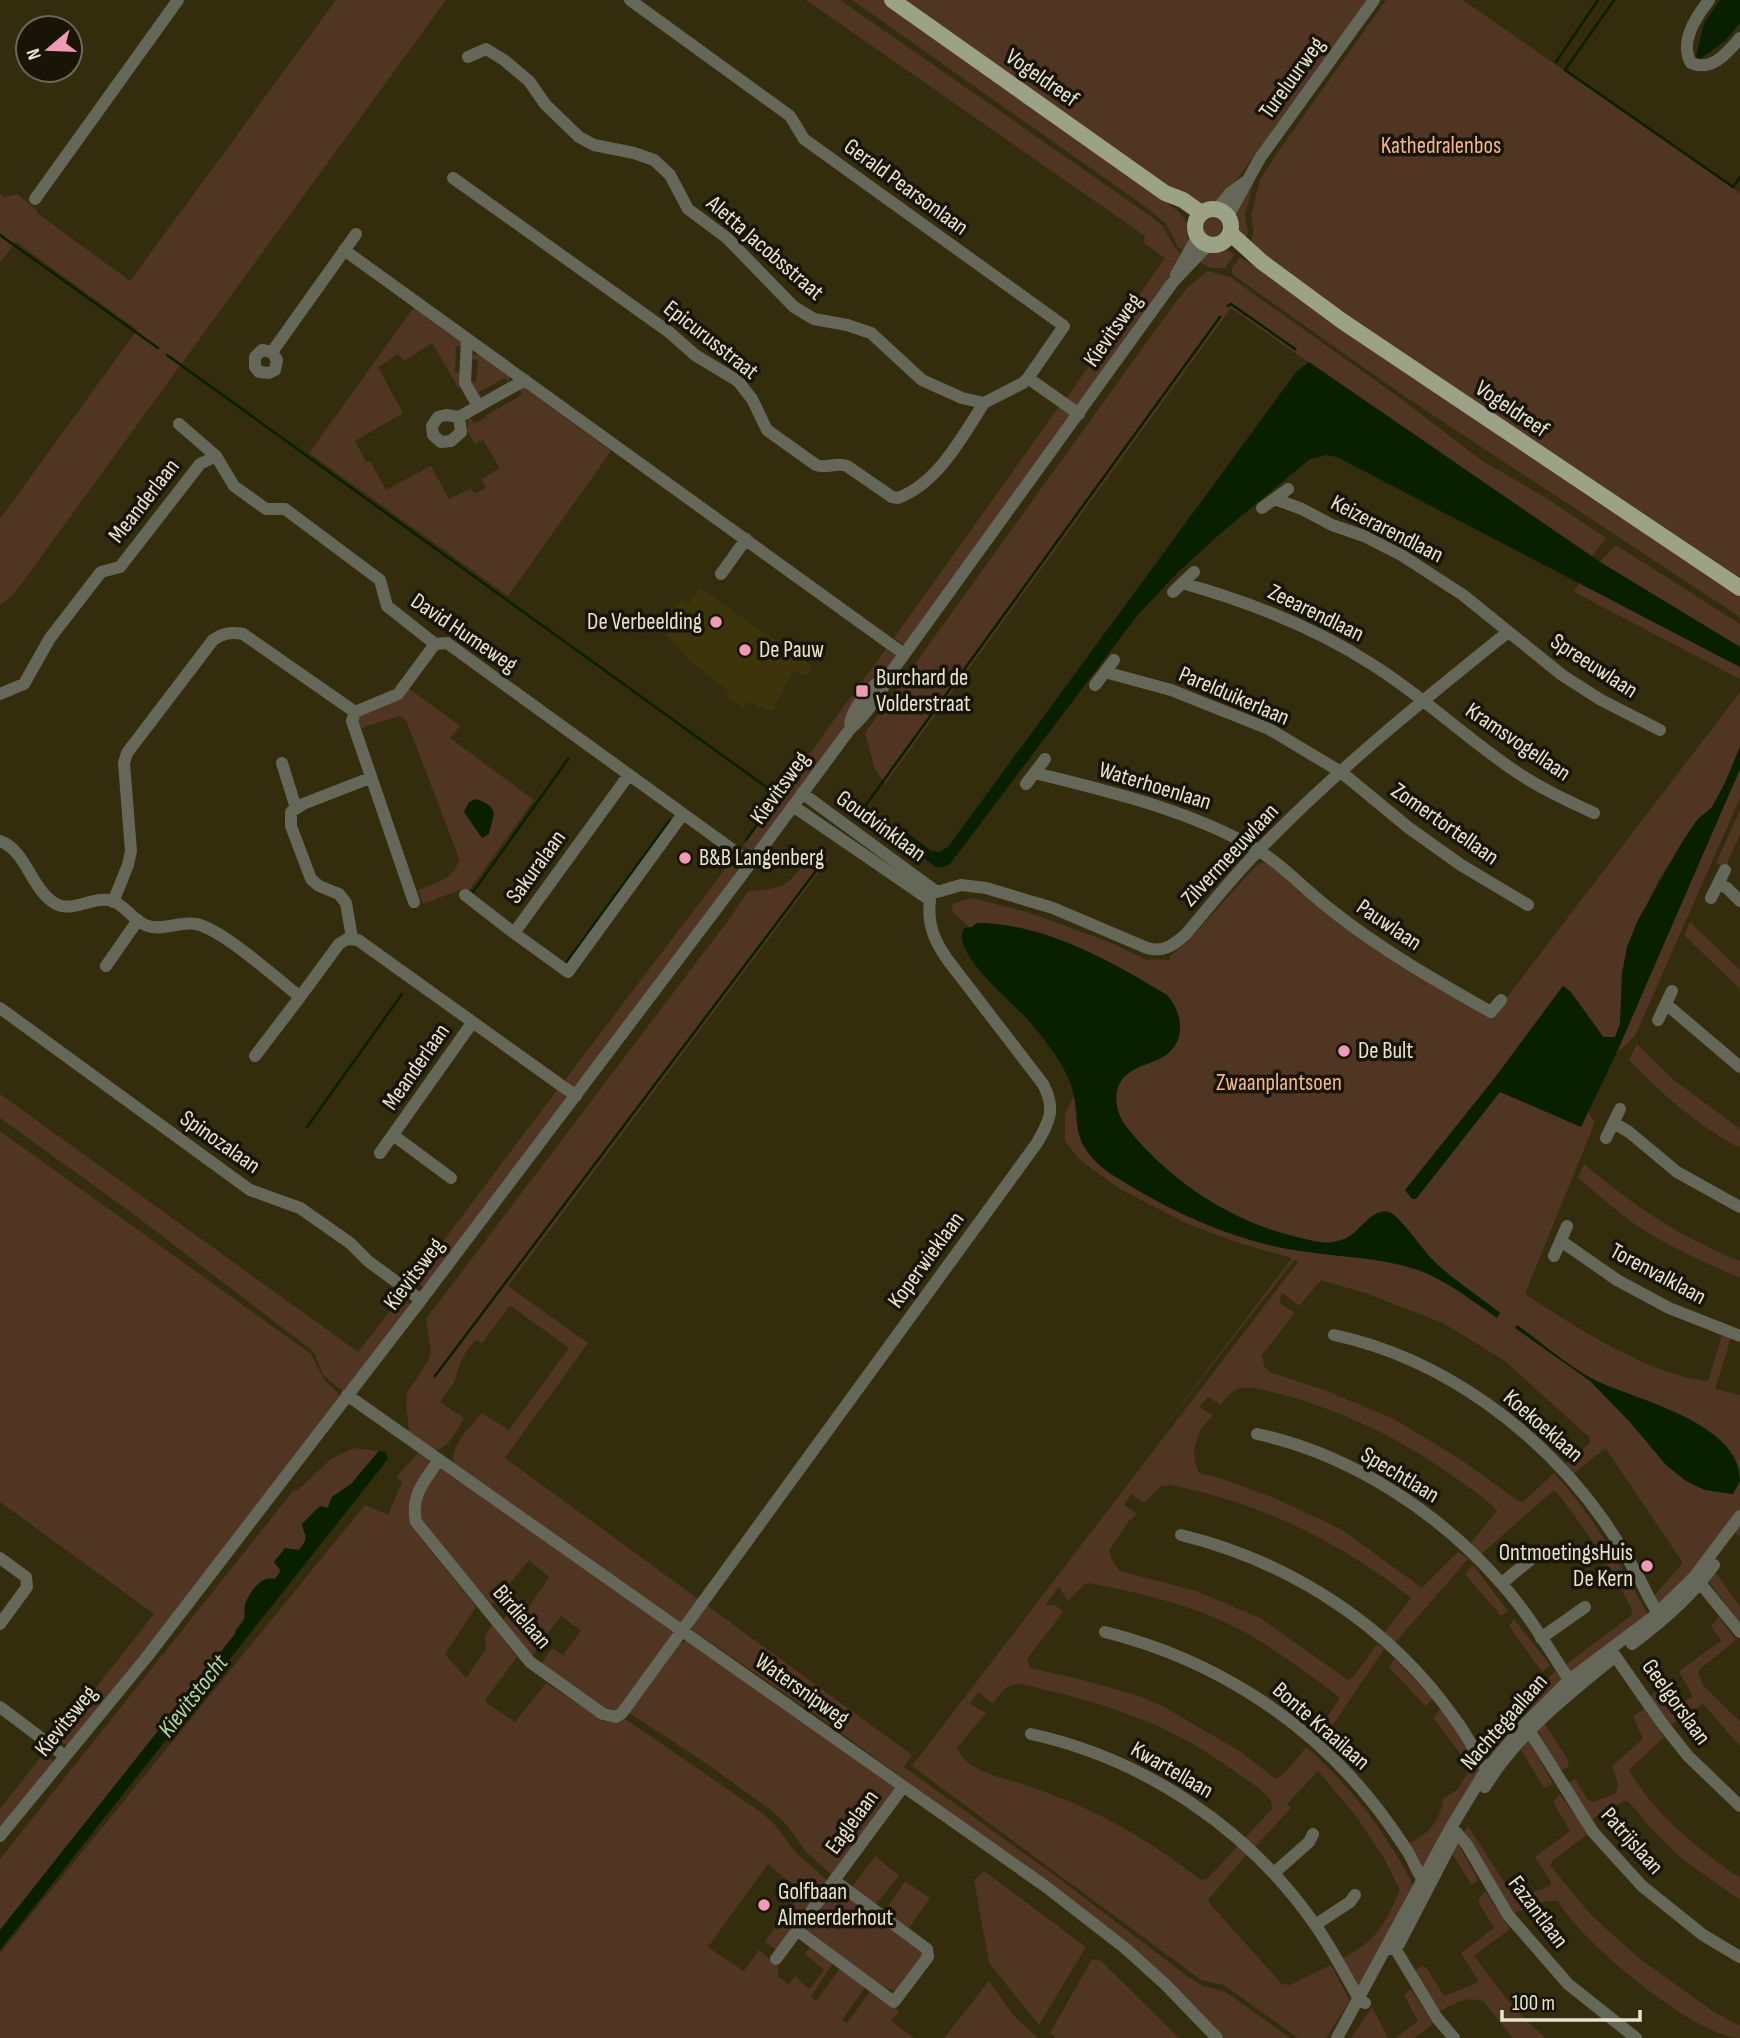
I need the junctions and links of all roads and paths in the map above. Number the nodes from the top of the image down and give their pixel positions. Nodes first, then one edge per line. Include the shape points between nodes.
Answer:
1 (178, 0) edge
2 (630, 0) edge
3 (892, 0) edge
4 (1374, 0) edge
5 (1709, 0) edge
6 (1740, 38) edge
7 (468, 57) dead end
8 (453, 178) dead end
9 (35, 199) dead end
10 (1212, 227) junction
11 (355, 234) dead end
12 (344, 250) junction
13 (467, 339) junction
14 (272, 352) dead end
15 (1028, 378) junction
16 (525, 380) junction
17 (985, 403) junction
18 (478, 406) junction
19 (1079, 414) junction
20 (459, 416) dead end
21 (179, 424) dead end
22 (216, 456) junction
23 (1288, 489) dead end
24 (1275, 499) junction
25 (1262, 508) dead end
26 (746, 539) junction
27 (1194, 572) dead end
28 (720, 574) dead end
29 (1740, 589) edge
30 (1507, 632) junction
31 (435, 644) junction
32 (904, 654) junction
33 (1114, 660) dead end
34 (1105, 672) junction
35 (1096, 685) dead end
36 (0, 694) edge
37 (1423, 700) junction
38 (355, 712) junction
39 (1660, 730) dead end
40 (1045, 759) dead end
41 (282, 763) dead end
42 (1340, 772) junction
43 (1034, 773) junction
44 (628, 776) junction
45 (370, 778) junction
46 (1026, 784) dead end
47 (802, 793) junction
48 (793, 806) junction
49 (296, 808) junction
50 (1594, 813) dead end
51 (683, 814) junction
52 (0, 841) edge
53 (1259, 850) junction
54 (751, 863) junction
55 (1725, 870) dead end
56 (1718, 884) junction
57 (465, 895) dead end
58 (933, 896) junction
59 (1711, 898) dead end
60 (113, 901) junction
61 (1740, 901) edge
62 (414, 902) dead end
63 (1528, 905) dead end
64 (138, 920) junction
65 (514, 933) junction
66 (352, 938) junction
67 (106, 967) dead end
68 (1672, 991) dead end
69 (300, 997) junction
70 (1501, 1000) dead end
71 (1666, 1004) junction
72 (0, 1008) edge
73 (1658, 1020) dead end
74 (472, 1023) junction
75 (255, 1056) dead end
76 (1740, 1067) edge
77 (576, 1096) junction
78 (1620, 1109) dead end
79 (1614, 1123) junction
80 (393, 1135) junction
81 (1606, 1138) dead end
82 (380, 1153) dead end
83 (451, 1178) dead end
84 (1740, 1207) edge
85 (1567, 1226) dead end
86 (1561, 1241) junction
87 (1554, 1256) dead end
88 (421, 1300) junction
89 (1334, 1335) dead end
90 (1740, 1336) edge
91 (347, 1395) junction
92 (1257, 1434) dead end
93 (439, 1460) junction
94 (1740, 1516) edge
95 (1740, 1527) edge
96 (1181, 1535) dead end
97 (1541, 1551) dead end
98 (0, 1558) edge
99 (1698, 1580) junction
100 (1502, 1583) junction
101 (1585, 1607) dead end
102 (1661, 1616) junction
103 (0, 1623) edge
104 (682, 1632) junction
105 (1105, 1632) dead end
106 (1740, 1632) edge
107 (1541, 1638) junction
108 (1614, 1653) junction
109 (1571, 1686) junction
110 (0, 1707) edge
111 (1527, 1728) junction
112 (1031, 1734) dead end
113 (65, 1756) junction
114 (1488, 1773) junction
115 (903, 1787) junction
116 (1740, 1806) edge
117 (1454, 1831) junction
118 (1313, 1834) dead end
119 (0, 1836) edge
120 (1274, 1873) junction
121 (835, 1881) junction
122 (1425, 1883) junction
123 (1355, 1895) dead end
124 (1315, 1925) junction
125 (798, 1931) junction
126 (1392, 1949) junction
127 (1740, 1957) edge
128 (776, 1959) dead end
129 (1362, 2001) junction
130 (1217, 2038) edge
131 (1338, 2038) edge
132 (1454, 2038) edge
133 (1636, 2038) edge

1 - 9 street
2 - 15 street, Gerald Pearsonlaan via 790,116 804,139 1064,326
3 - 10 main road, Vogeldreef via 1165,193 1183,200
4 - 10 street, Tureluurweg via 1245,182 1230,193
5 - 6 street via 1691,28 1686,46 1691,63 1706,66 1720,60
7 - 17 street, Aletta Jacobsstraat via 486,49 505,60 579,137 654,160 670,175 688,209 726,238 794,307 814,319 871,333 922,380
8 - 17 street, Epicurusstraat via 695,355 738,381 767,430 816,465 847,466 898,498 931,475 956,448
10 - 19 street, Kievitsweg via 1182,261 1173,282
10 - 29 main road, Vogeldreef via 1445,392
11 - 12 street
12 - 13 street
12 - 14 street
13 - 16 street
13 - 18 street via 465,383
15 - 17 street
15 - 19 street
16 - 18 street
16 - 26 street
18 - 20 street
19 - 32 street, Kievitsweg
21 - 22 street, David Humeweg
22 - 31 street, David Humeweg via 234,486 266,509 285,509 380,580 387,606
22 - 36 street, Meanderlaan via 200,464 120,567 101,572 50,638 24,684
23 - 24 street
24 - 25 street
24 - 30 street, Keizerarendlaan via 1403,556 1463,595
26 - 28 street
26 - 32 street
27 - 37 street, Zeearendlaan via 1177,588 1243,602 1301,625
30 - 37 street, Zilvermeeuwlaan
30 - 39 street, Spreeuwlaan via 1601,700
31 - 38 street via 398,694
31 - 44 street, David Humeweg via 447,643
32 - 47 street, Kievitsweg
33 - 34 street
34 - 35 street
34 - 42 street, Parelduikerlaan via 1171,691 1269,729
37 - 42 street, Zilvermeeuwlaan
37 - 50 street, Kramsvogellaan via 1520,774
38 - 45 street via 352,721
38 - 60 street via 243,634 232,632 213,640 127,753 131,850
40 - 43 street
41 - 49 street
42 - 53 street, Zilvermeeuwlaan
42 - 63 street, Zomertortellaan via 1461,865
43 - 46 street
43 - 53 street, Waterhoenlaan via 1158,805
44 - 51 street, David Humeweg
44 - 65 street, Sakuralaan
45 - 49 street
45 - 62 street
47 - 48 street, Kievitsweg
47 - 58 street, Goudvinklaan
48 - 54 street, Kievitsweg
48 - 58 street, Goudvinklaan
49 - 66 street via 291,812 291,826 311,879 346,903
51 - 54 street, David Humeweg
51 - 65 street via 568,972
52 - 60 street via 17,855 47,898 59,906
53 - 58 street, Zilvermeeuwlaan via 1186,934 1162,950 998,892 961,885
53 - 70 street, Pauwlaan via 1331,910 1428,977 1491,1012
54 - 77 street, Kievitsweg
55 - 56 street
56 - 59 street
56 - 61 street
57 - 65 street, Sakuralaan
58 - 104 street, Koperwieklaan via 928,912 934,939 1043,1084 1051,1108 1049,1123
60 - 64 street
64 - 67 street
64 - 69 street via 162,928 193,923 212,929
66 - 69 street via 339,944
66 - 74 street, Meanderlaan
68 - 71 street
69 - 75 street
71 - 73 street
71 - 76 street
72 - 88 street, Spinozalaan via 250,1190 300,1208
74 - 77 street, Meanderlaan
74 - 80 street, Meanderlaan
77 - 88 street, Kievitsweg
78 - 79 street
79 - 81 street
79 - 84 street via 1677,1172
80 - 82 street, Meanderlaan
80 - 83 street, Meanderlaan
85 - 86 street
86 - 87 street
86 - 90 street, Torenvalklaan via 1617,1280 1669,1308
88 - 91 street, Kievitsweg
89 - 102 street, Koekoeklaan via 1390,1351 1459,1385 1528,1438 1588,1499
91 - 93 street, Watersnipweg
91 - 113 street, Kievitsweg via 146,1658
92 - 100 street, Spechtlaan via 1323,1455 1410,1502 1453,1535
93 - 104 street, Watersnipweg
93 - 104 street, Birdielaan via 418,1490 416,1522 530,1662 550,1677 603,1714 616,1717
94 - 99 street, Nachtegaallaan
95 - 99 street, Nachtegaallaan
96 - 114 street via 1255,1558 1349,1611 1422,1678 1455,1719
97 - 100 street
98 - 103 street via 26,1577 27,1587
99 - 102 street, Nachtegaallaan
99 - 106 street
100 - 107 street, Spechtlaan
101 - 107 street
102 - 108 street, Nachtegaallaan
104 - 115 street, Watersnipweg
105 - 122 street, Bonte Kraailaan via 1148,1643 1202,1666 1291,1721 1379,1810
107 - 109 street, Spechtlaan
108 - 109 street, Nachtegaallaan
108 - 116 street, Geelgorslaan via 1688,1756
109 - 111 street, Nachtegaallaan
110 - 113 street
111 - 114 street, Nachtegaallaan
111 - 127 street, Patrijslaan via 1593,1832 1642,1886 1703,1935
112 - 120 street, Kwartellaan via 1070,1743 1158,1782 1230,1831
113 - 119 street, Kievitsweg
114 - 117 street, Nachtegaallaan
115 - 121 street, Eaglelaan
115 - 130 street, Watersnipweg via 1125,1948
117 - 122 street, Nachtegaallaan
117 - 133 street, Fazantlaan via 1508,1915 1568,1984
118 - 120 street
120 - 124 street, Kwartellaan
121 - 125 street, Eaglelaan
121 - 125 street, Eaglelaan via 927,1949 928,1957 913,1978 894,2002
122 - 126 street, Nachtegaallaan
123 - 124 street
124 - 129 street, Kwartellaan
125 - 128 street, Eaglelaan
126 - 129 street, Nachtegaallaan
126 - 132 street
129 - 131 street, Nachtegaallaan via 1352,2023

